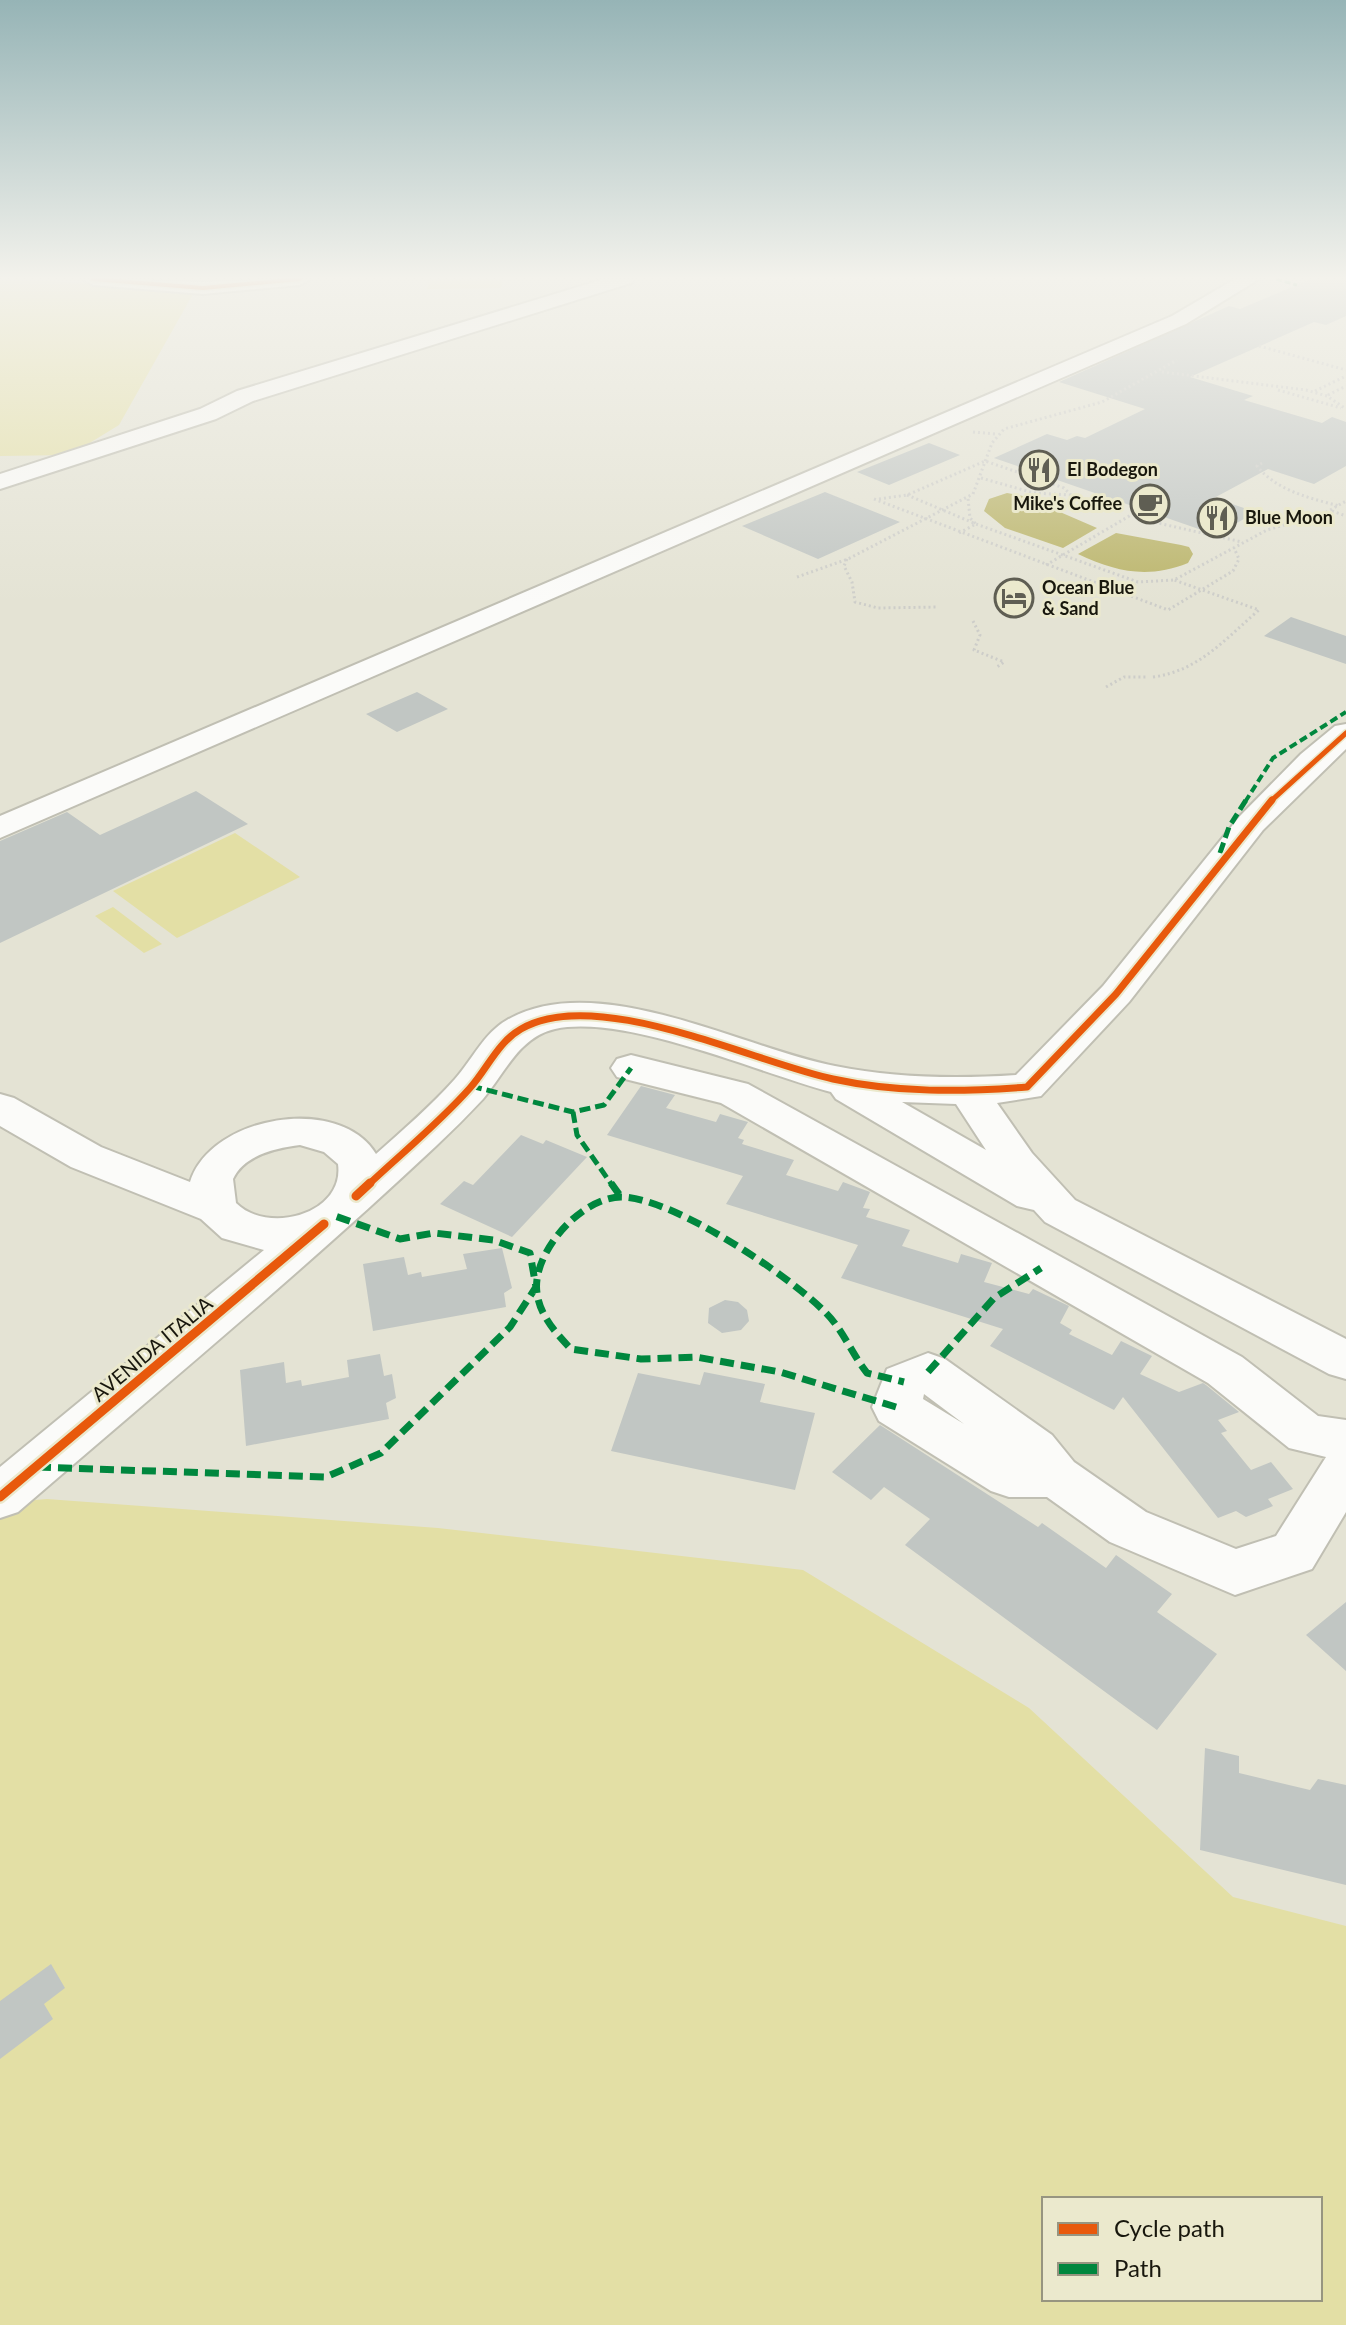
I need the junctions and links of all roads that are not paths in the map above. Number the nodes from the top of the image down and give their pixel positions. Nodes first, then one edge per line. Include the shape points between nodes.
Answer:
1 (273, 388) edge
2 (1022, 388) edge
3 (0, 482) edge
4 (1346, 733) edge
5 (0, 828) edge
6 (631, 1068) dead end
7 (832, 1079) junction
8 (969, 1093) junction
9 (0, 1108) edge
10 (419, 1136) junction
11 (353, 1151) junction
12 (223, 1161) junction
13 (136, 1176) junction
14 (340, 1210) junction
15 (1060, 1211) junction
16 (221, 1215) junction
17 (246, 1291) junction
18 (1346, 1361) edge
19 (1346, 1440) edge
20 (1346, 1468) edge
21 (1056, 1477) dead end
22 (0, 1497) edge

1 - 3 street
2 - 5 street
4 - 8 street via 1305,763 1115,994 1027,1087
6 - 19 street via 734,1093 1225,1370 1306,1434
7 - 8 street
7 - 10 street, AVENIDA ITALIA via 615,1018 565,1014 524,1027 502,1044 471,1086
7 - 15 street
8 - 15 street via 1017,1163
9 - 13 street via 86,1157
10 - 11 street
10 - 14 street, AVENIDA ITALIA
11 - 12 street via 321,1133 279,1133 238,1148
11 - 14 street via 362,1180
12 - 13 street
12 - 16 street via 211,1192
13 - 16 street
14 - 16 street via 299,1232 273,1235 248,1232
14 - 17 street, AVENIDA ITALIA
15 - 18 street
16 - 17 street
17 - 22 street, AVENIDA ITALIA
20 - 21 street via 1294,1553 1235,1572 1128,1527

